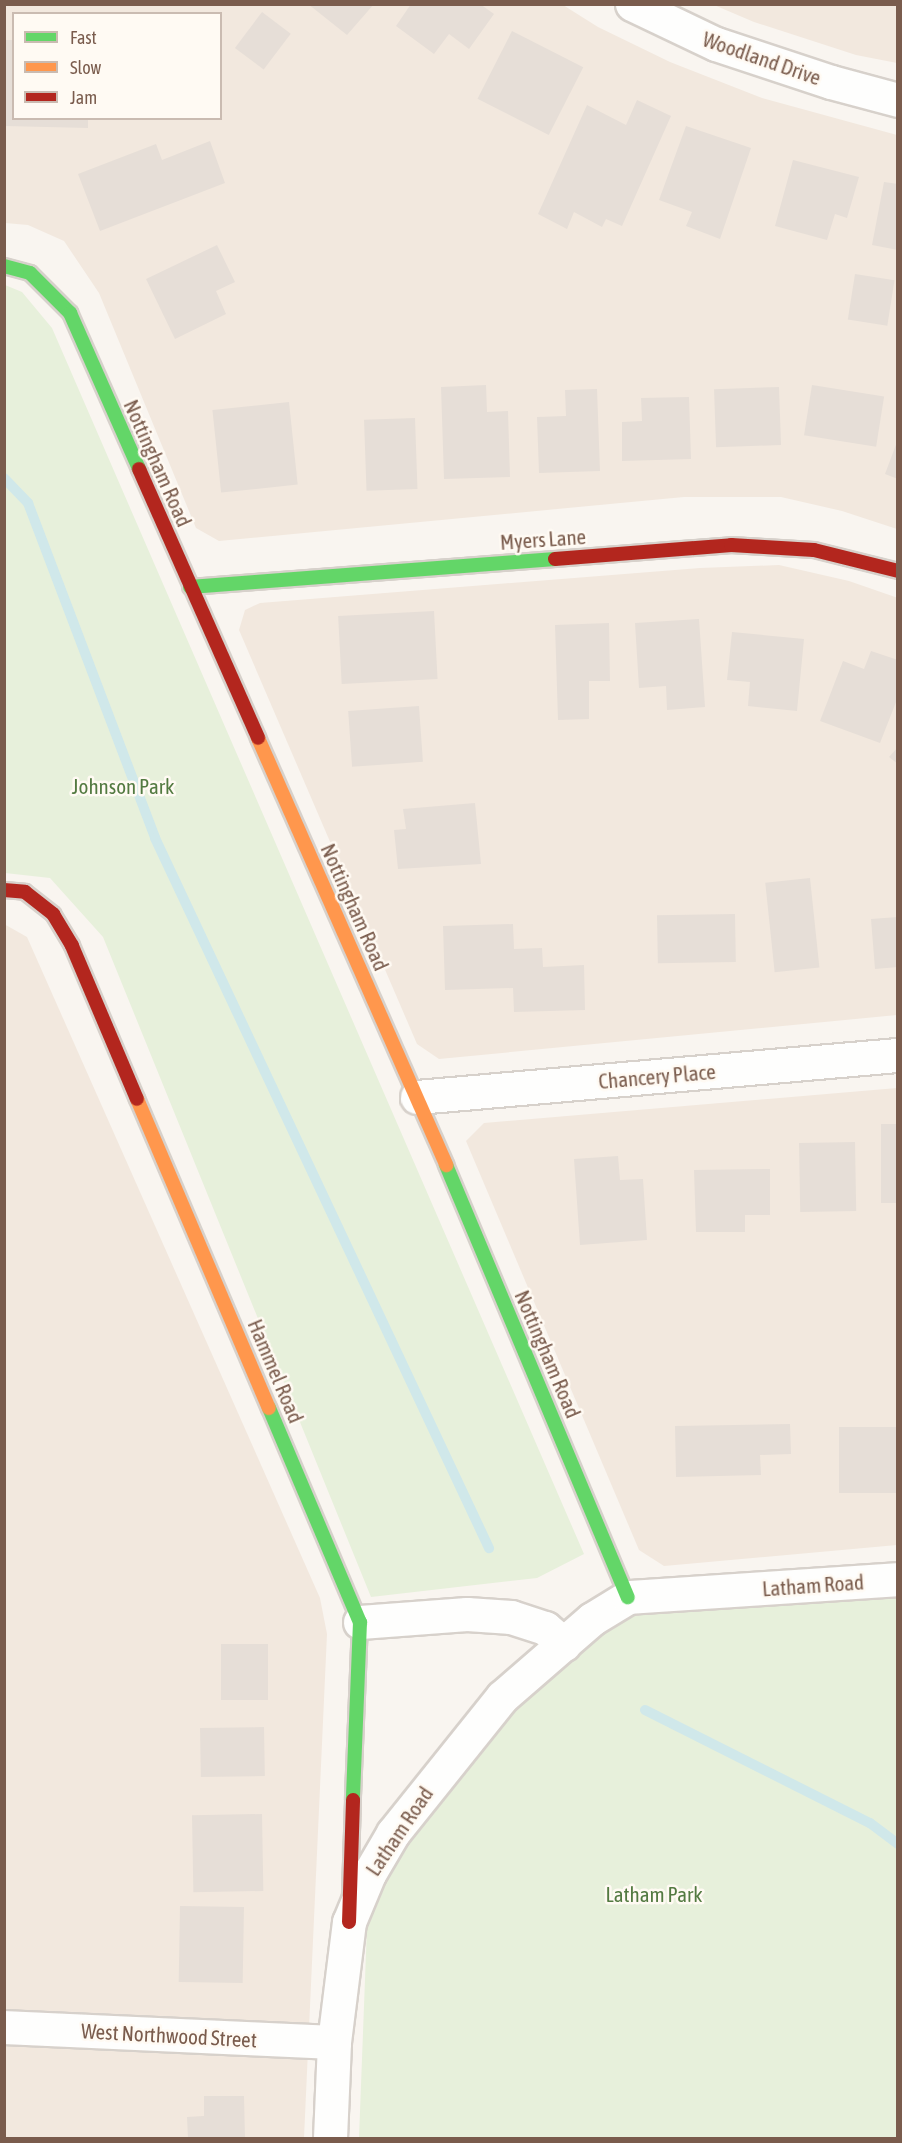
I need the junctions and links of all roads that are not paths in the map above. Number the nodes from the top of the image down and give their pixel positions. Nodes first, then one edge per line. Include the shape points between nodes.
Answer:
1 (632, 4) edge
2 (897, 100) edge
3 (4, 266) edge
4 (897, 571) edge
5 (190, 587) junction
6 (4, 890) edge
7 (897, 1055) edge
8 (417, 1097) junction
9 (897, 1579) edge
10 (628, 1597) junction
11 (360, 1622) junction
12 (564, 1644) junction
13 (349, 1922) junction
14 (4, 2027) edge
15 (334, 2042) junction
16 (330, 2139) edge

1 - 2 street, Woodland Drive via 716,44
3 - 5 street, Nottingham Road via 30,273 70,312
4 - 5 street, Myers Lane via 814,550 731,545
5 - 8 street, Nottingham Road
6 - 11 street, Hammel Road via 25,892 53,914 72,946
7 - 8 street, Chancery Place
8 - 10 street, Nottingham Road
9 - 10 street, Latham Road
10 - 12 street, Latham Road via 592,1619
11 - 12 street via 466,1614 511,1617 545,1628
11 - 13 street, Hammel Road
12 - 13 street, Latham Road via 502,1697 439,1773 393,1833 369,1874
13 - 15 street, Latham Road
14 - 15 street, West Northwood Street
15 - 16 street, Latham Road

